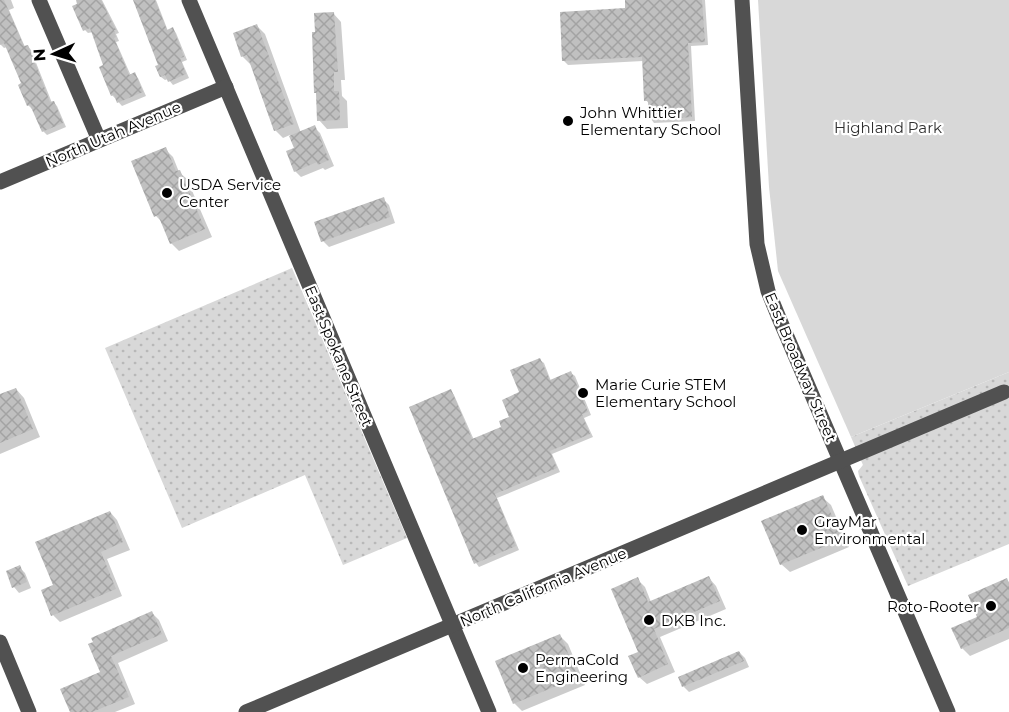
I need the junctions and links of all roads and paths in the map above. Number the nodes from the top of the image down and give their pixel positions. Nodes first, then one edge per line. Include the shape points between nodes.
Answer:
1 (39, 0) edge
2 (189, 0) edge
3 (742, 0) edge
4 (226, 87) junction
5 (99, 140) junction
6 (0, 182) edge
7 (1004, 392) dead end
8 (841, 461) junction
9 (452, 625) junction
10 (0, 642) edge
11 (29, 712) edge
12 (246, 712) edge
13 (489, 712) edge
14 (948, 712) edge

1 - 5 street
2 - 4 street, East Spokane Street
3 - 8 street, East Broadway Street via 753,199 762,268 779,318
4 - 5 street, North Utah Avenue
4 - 9 street, East Spokane Street
5 - 6 street, North Utah Avenue
7 - 8 street, North California Avenue
8 - 9 street, North California Avenue
8 - 14 street, East Broadway Street
9 - 12 street, North California Avenue
9 - 13 street, East Spokane Street
10 - 11 street

